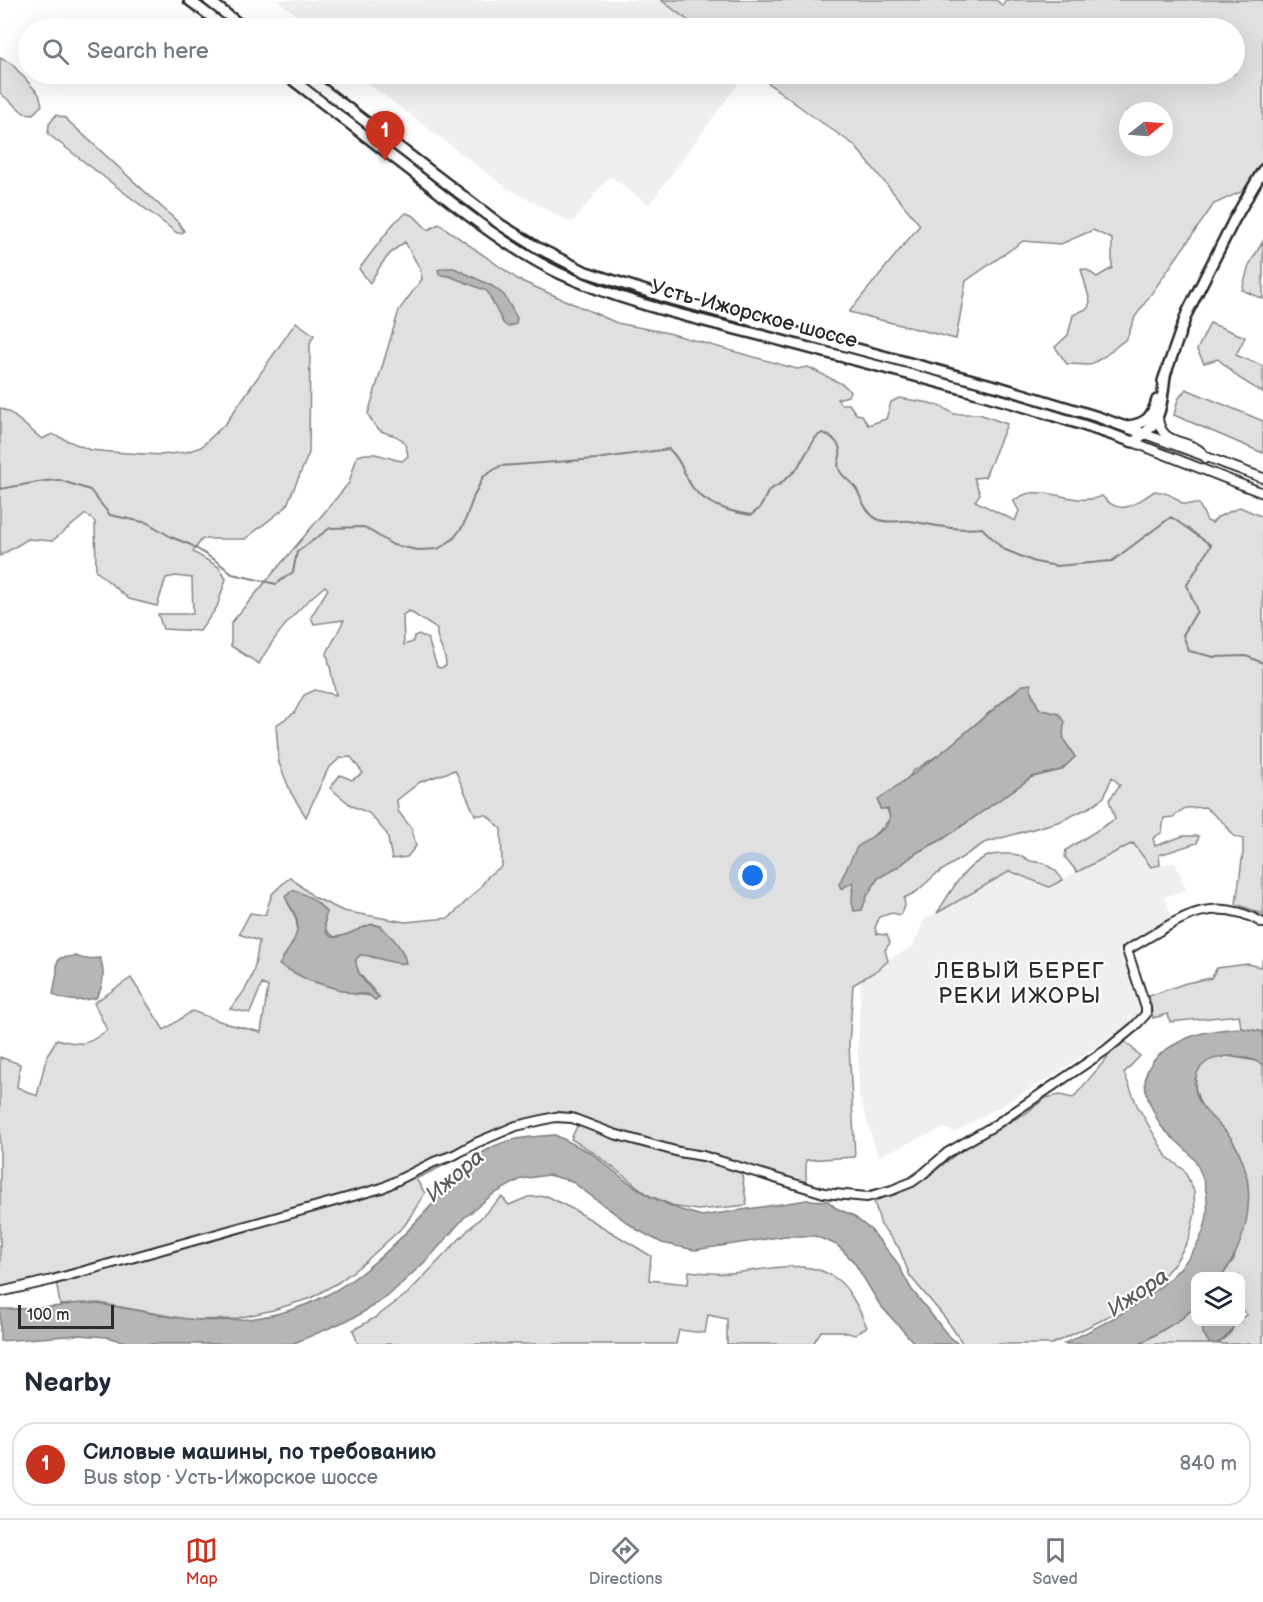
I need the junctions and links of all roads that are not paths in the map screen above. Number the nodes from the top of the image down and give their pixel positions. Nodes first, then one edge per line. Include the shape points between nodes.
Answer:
1 (189, 0) edge
2 (208, 0) edge
3 (213, 18) edge
4 (231, 18) edge
5 (298, 84) edge
6 (316, 84) edge
7 (1263, 170) edge
8 (1165, 376) junction
9 (1158, 417) junction
10 (1126, 426) junction
11 (1146, 434) junction
12 (1133, 442) junction
13 (1206, 458) junction
14 (1263, 478) edge
15 (1263, 493) edge
16 (1263, 923) edge
17 (0, 1292) edge

1 - 3 street
2 - 4 street
5 - 12 street, Усть-Ижорское шоссе via 479,224 559,273 649,305 997,398
6 - 10 street, Усть-Ижорское шоссе via 494,220 586,272
7 - 8 street via 1187,313
8 - 9 street
8 - 10 street via 1150,418
9 - 11 street
9 - 13 street, Усть-Ижорское шоссе via 1165,435 1201,450
10 - 11 street, Усть-Ижорское шоссе
11 - 12 street
11 - 13 street, Усть-Ижорское шоссе
12 - 15 street, Усть-Ижорское шоссе
13 - 14 street, Усть-Ижорское шоссе
16 - 17 street via 1231,910 1209,910 1182,917 1127,950 1146,1008 1143,1019 1106,1050 947,1153 912,1182 879,1194 858,1197 824,1193 614,1134 572,1118 555,1117 516,1126 382,1188

